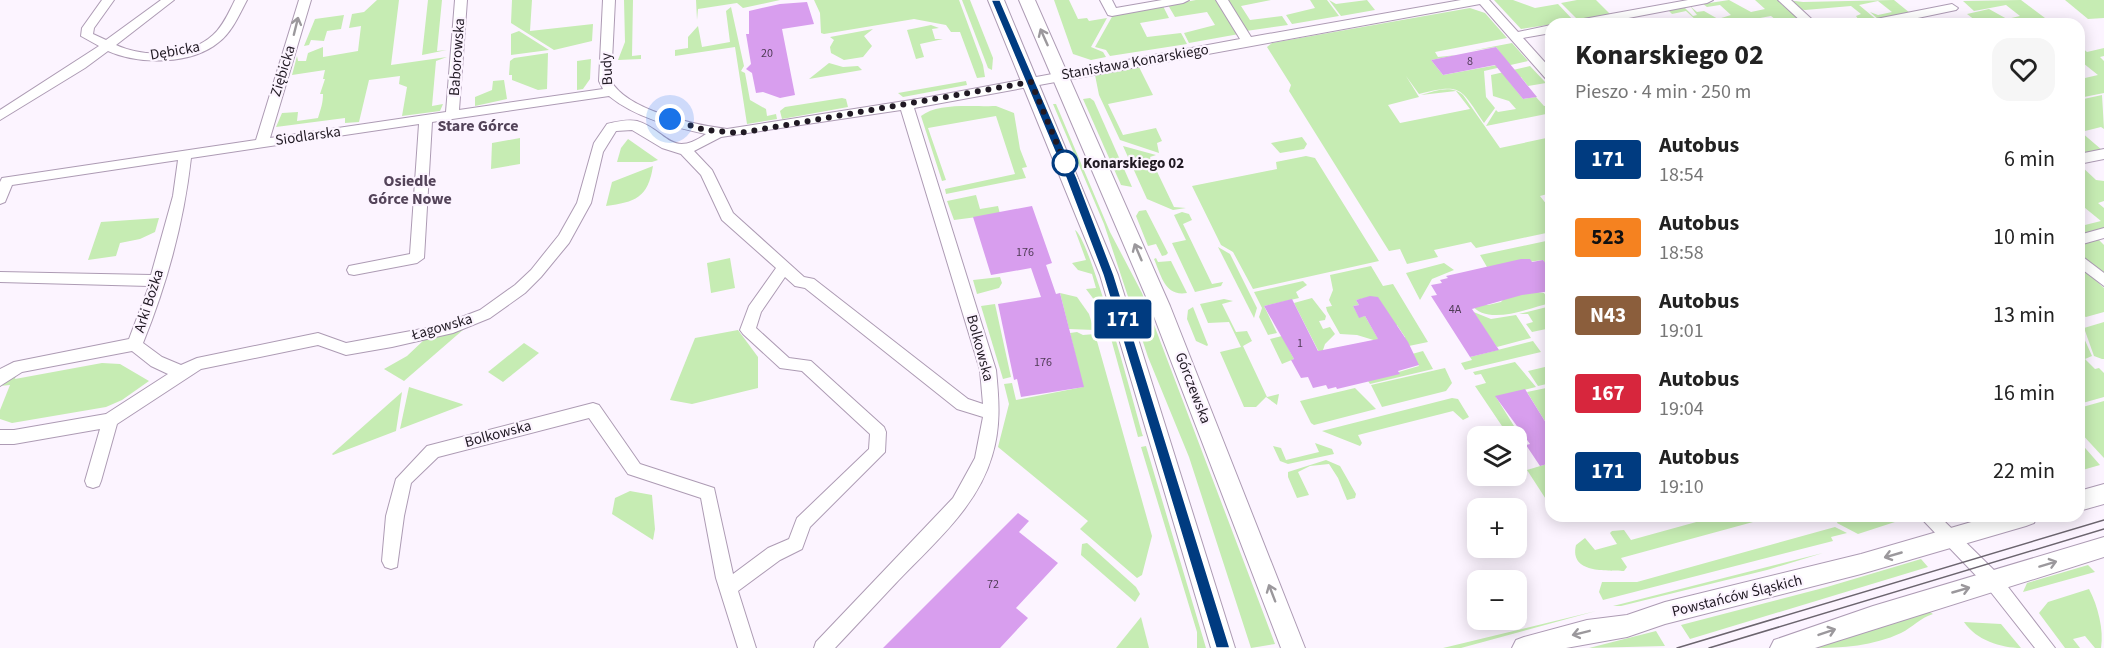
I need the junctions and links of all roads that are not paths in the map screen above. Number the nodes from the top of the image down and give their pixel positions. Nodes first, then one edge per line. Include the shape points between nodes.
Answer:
1 (108, 0) edge
2 (168, 0) edge
3 (241, 0) edge
4 (305, 0) edge
5 (461, 0) edge
6 (609, 0) edge
7 (996, 0) edge
8 (1027, 0) edge
9 (1106, 0) edge
10 (1183, 0) edge
11 (1222, 0) edge
12 (1482, 0) edge
13 (1707, 0) edge
14 (1784, 0) edge
15 (1952, 8) dead end
16 (1610, 18) edge
17 (1805, 18) edge
18 (1901, 18) edge
19 (1545, 30) edge
20 (1516, 36) junction
21 (1248, 42) junction
22 (110, 45) junction
23 (1545, 70) edge
24 (1061, 75) junction
25 (1031, 82) junction
26 (608, 92) junction
27 (906, 104) junction
28 (452, 115) junction
29 (0, 116) edge
30 (426, 119) junction
31 (717, 132) junction
32 (262, 143) junction
33 (686, 151) junction
34 (185, 154) junction
35 (2104, 154) edge
36 (2085, 158) edge
37 (4, 176) edge
38 (0, 199) edge
39 (2104, 233) edge
40 (2085, 238) edge
41 (2085, 264) edge
42 (784, 268) junction
43 (354, 270) dead end
44 (0, 277) edge
45 (157, 281) junction
46 (2104, 281) edge
47 (135, 344) junction
48 (183, 372) junction
49 (0, 380) edge
50 (992, 413) junction
51 (110, 420) junction
52 (0, 437) edge
53 (93, 481) dead end
54 (2104, 494) edge
55 (2085, 499) edge
56 (1933, 522) edge
57 (2006, 522) edge
58 (1949, 539) junction
59 (2104, 547) edge
60 (391, 561) dead end
61 (1992, 580) junction
62 (728, 588) junction
63 (747, 648) edge
64 (823, 648) edge
65 (1223, 648) edge
66 (1293, 648) edge
67 (1524, 648) edge
68 (1782, 648) edge
69 (2046, 648) edge

1 - 22 street, Dębicka via 86,33
2 - 22 street
3 - 22 street, Dębicka via 218,38 200,48 134,56
32 -> 4 street, Ziębicka
5 - 28 street, Baborowska
6 - 26 street, Budy via 605,81
7 - 25 main road
24 -> 8 main road, Górczewska
9 - 10 street via 1112,12
11 - 21 street
12 - 20 street, Stanisława Konarskiego
12 - 21 street, Stanisława Konarskiego
13 - 16 street
14 - 17 street
15 - 18 street
19 - 20 street
20 - 23 street, Stanisława Konarskiego
21 - 24 street, Stanisława Konarskiego
22 - 29 street
24 - 25 street, Stanisława Konarskiego
66 -> 24 main road, Górczewska via 1160,306
25 - 27 street, Stanisława Konarskiego
25 - 65 main road via 1109,275
26 - 28 street, Siodlarska
26 - 31 street, Budy via 653,114
27 - 31 street, Stanisława Konarskiego via 754,131
27 - 50 street, Bolkowska via 988,370
28 - 30 street, Siodlarska
30 - 32 street, Siodlarska
30 - 43 street via 417,258
31 - 33 street
32 - 34 street, Siodlarska
33 - 42 street via 707,173 727,216
33 - 48 street, Łagowska via 670,149 634,124 618,124 608,131 595,160 588,195 561,244 534,275 491,310 470,321 346,349 318,339 205,362
34 - 37 street, Siodlarska
34 - 45 street, Arki Bożka via 180,196
35 - 36 street
37 - 38 street
39 - 40 street
41 - 46 street
42 - 50 street via 800,282 809,283 963,404
42 - 62 street via 754,310 748,330 785,364 806,365 834,389 878,432 877,452 802,523 796,544 774,554
44 - 45 street
45 - 47 street, Arki Bożka
47 - 48 street via 147,357
47 - 49 street, Arki Bożka via 19,366
48 - 51 street
50 - 64 street, Bolkowska via 979,469 955,511
51 - 52 street
51 - 53 street
54 - 55 main road
56 - 58 street
57 - 58 main road, Powstańców Śląskich
58 - 61 street
58 -> 67 main road, Powstańców Śląskich via 1639,623 1587,631
61 -> 59 main road
60 - 62 street, Bolkowska via 404,479 433,451 593,410 634,469 708,493
68 -> 61 main road
61 - 69 street
62 - 63 street, Bolkowska

